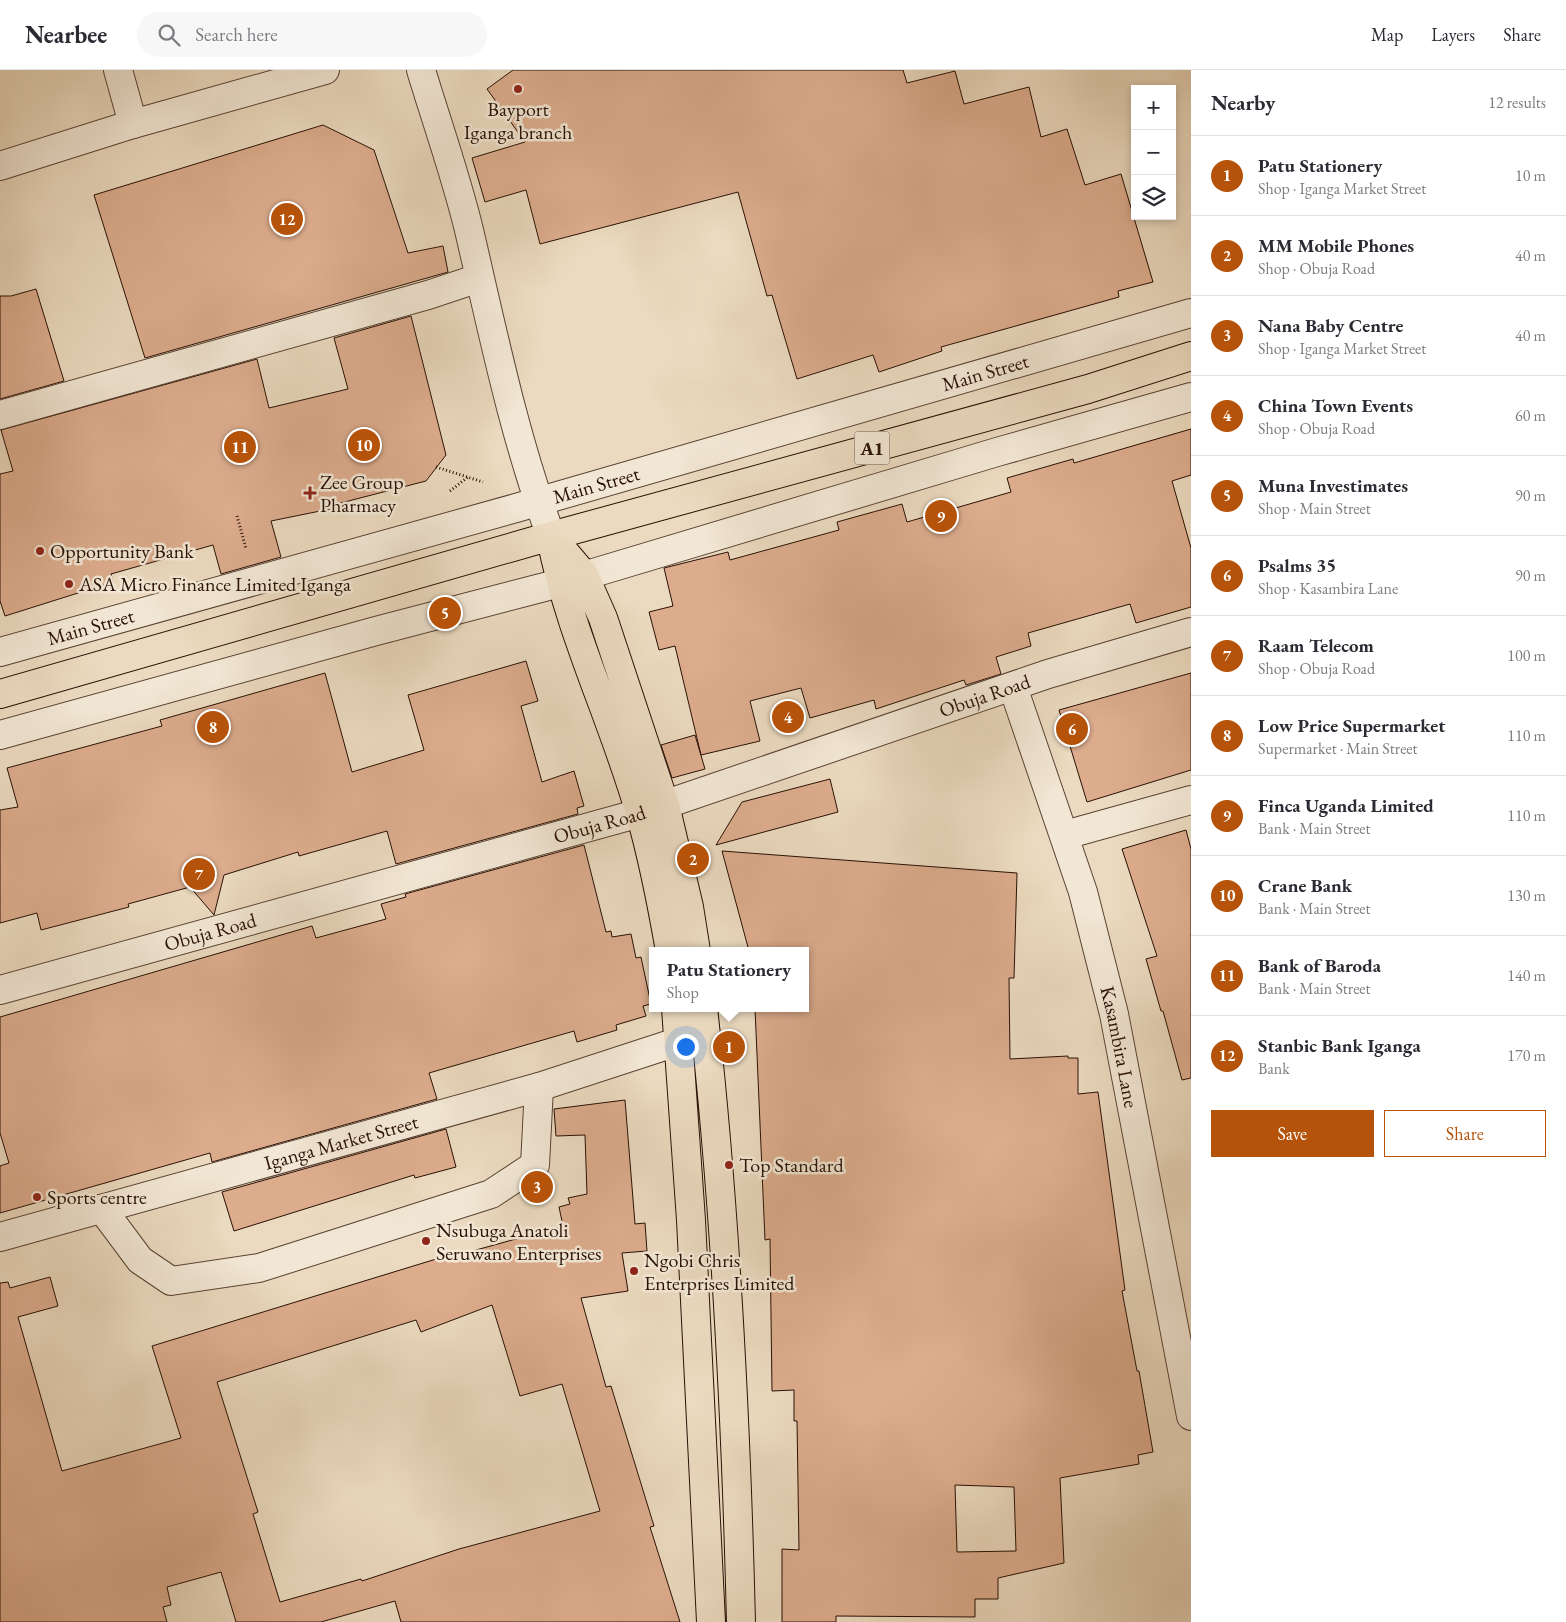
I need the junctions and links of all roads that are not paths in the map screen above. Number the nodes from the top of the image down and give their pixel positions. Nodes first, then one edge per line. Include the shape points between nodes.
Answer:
1 (118, 70) edge
2 (325, 70) edge
3 (422, 70) edge
4 (133, 124) junction
5 (0, 166) edge
6 (479, 278) junction
7 (1191, 313) edge
8 (1191, 356) edge
9 (1191, 397) edge
10 (0, 415) edge
11 (538, 502) junction
12 (551, 536) junction
13 (572, 579) junction
14 (1191, 632) edge
15 (0, 652) edge
16 (1013, 687) junction
17 (0, 694) edge
18 (0, 735) edge
19 (1191, 800) edge
20 (665, 804) junction
21 (640, 813) junction
22 (1065, 835) junction
23 (669, 947) edge
24 (695, 947) edge
25 (0, 990) edge
26 (676, 1012) edge
27 (703, 1012) edge
28 (680, 1041) junction
29 (539, 1087) junction
30 (102, 1209) junction
31 (0, 1237) edge
32 (1191, 1416) edge
33 (710, 1622) edge
34 (741, 1622) edge

1 - 4 street
2 - 4 street
3 - 6 street via 468,227
4 - 5 street
6 - 10 street
6 - 11 street
7 - 11 street, Main Street
8 - 12 main road, Main Street / A1 via 1088,389
9 - 13 street
11 - 12 street
11 - 15 street, Main Street
12 - 13 main road
12 - 17 main road, Main Street / A1
13 - 18 street
13 - 20 main road via 603,618
13 - 21 main road
14 - 16 street, Obuja Road
16 - 20 street, Obuja Road
16 - 22 street, Kasambira Lane
19 - 22 street
20 - 21 street, Obuja Road
20 - 24 main road
21 - 23 main road
21 - 25 street, Obuja Road
22 - 32 street, Kasambira Lane via 1114,1014
26 - 28 main road
27 - 34 main road via 721,1206 733,1394
28 - 29 street, Iganga Market Street
28 - 33 main road
29 - 30 street, Iganga Market Street
29 - 30 street via 535,1165 491,1194 259,1268 171,1281 140,1260
30 - 31 street, Iganga Market Street

